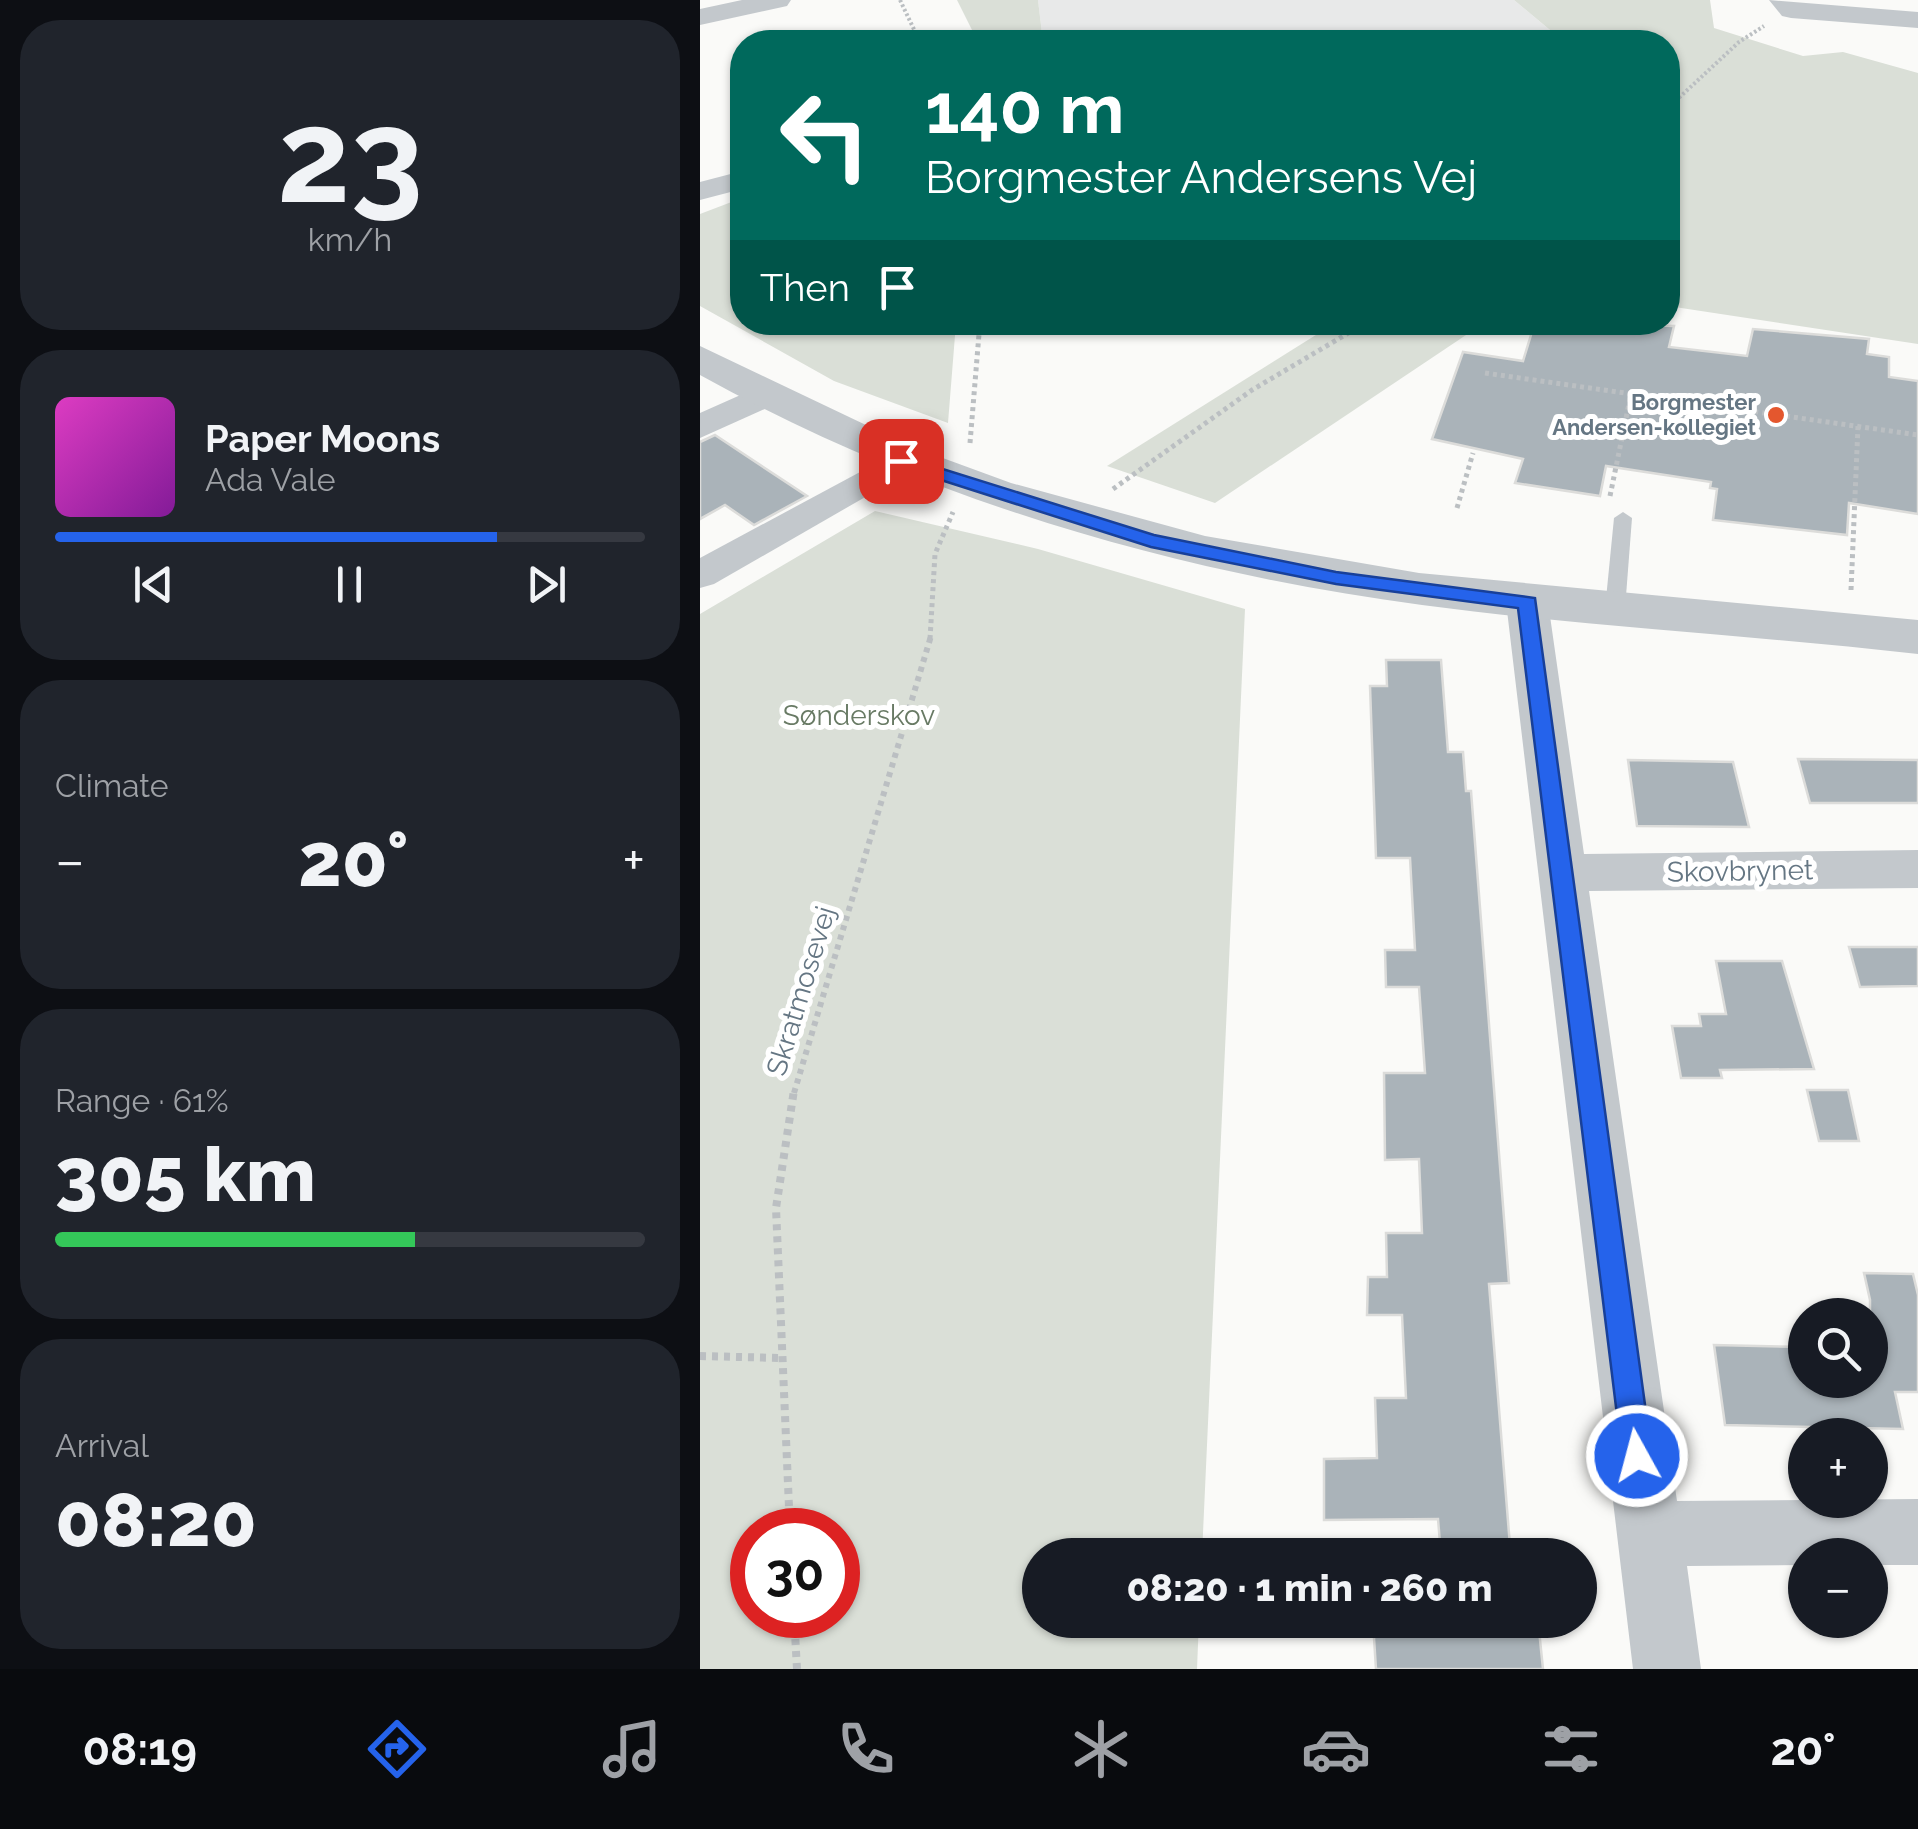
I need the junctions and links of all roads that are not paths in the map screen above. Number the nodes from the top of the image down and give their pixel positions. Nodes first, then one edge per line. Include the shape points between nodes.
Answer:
1 (778, 0) edge
2 (1787, 5) edge
3 (700, 18) edge
4 (1918, 20) edge
5 (730, 183) edge
6 (700, 191) edge
7 (700, 358) edge
8 (763, 396) junction
9 (700, 427) edge
10 (901, 461) junction
11 (1623, 518) road end
12 (700, 576) edge
13 (1528, 602) junction
14 (1615, 609) junction
15 (1918, 637) edge
16 (1918, 869) edge
17 (1562, 873) junction
18 (1918, 1532) edge
19 (1647, 1534) junction
20 (1667, 1669) edge

1 - 3 street
2 - 4 street
5 - 6 street
7 - 8 street
8 - 9 street
8 - 10 street
10 - 12 street
10 - 13 street via 1151,541 1336,578
11 - 14 lane
13 - 14 street
13 - 17 street
14 - 15 street
16 - 17 street, Skovbrynet
17 - 19 street
18 - 19 street
19 - 20 street

